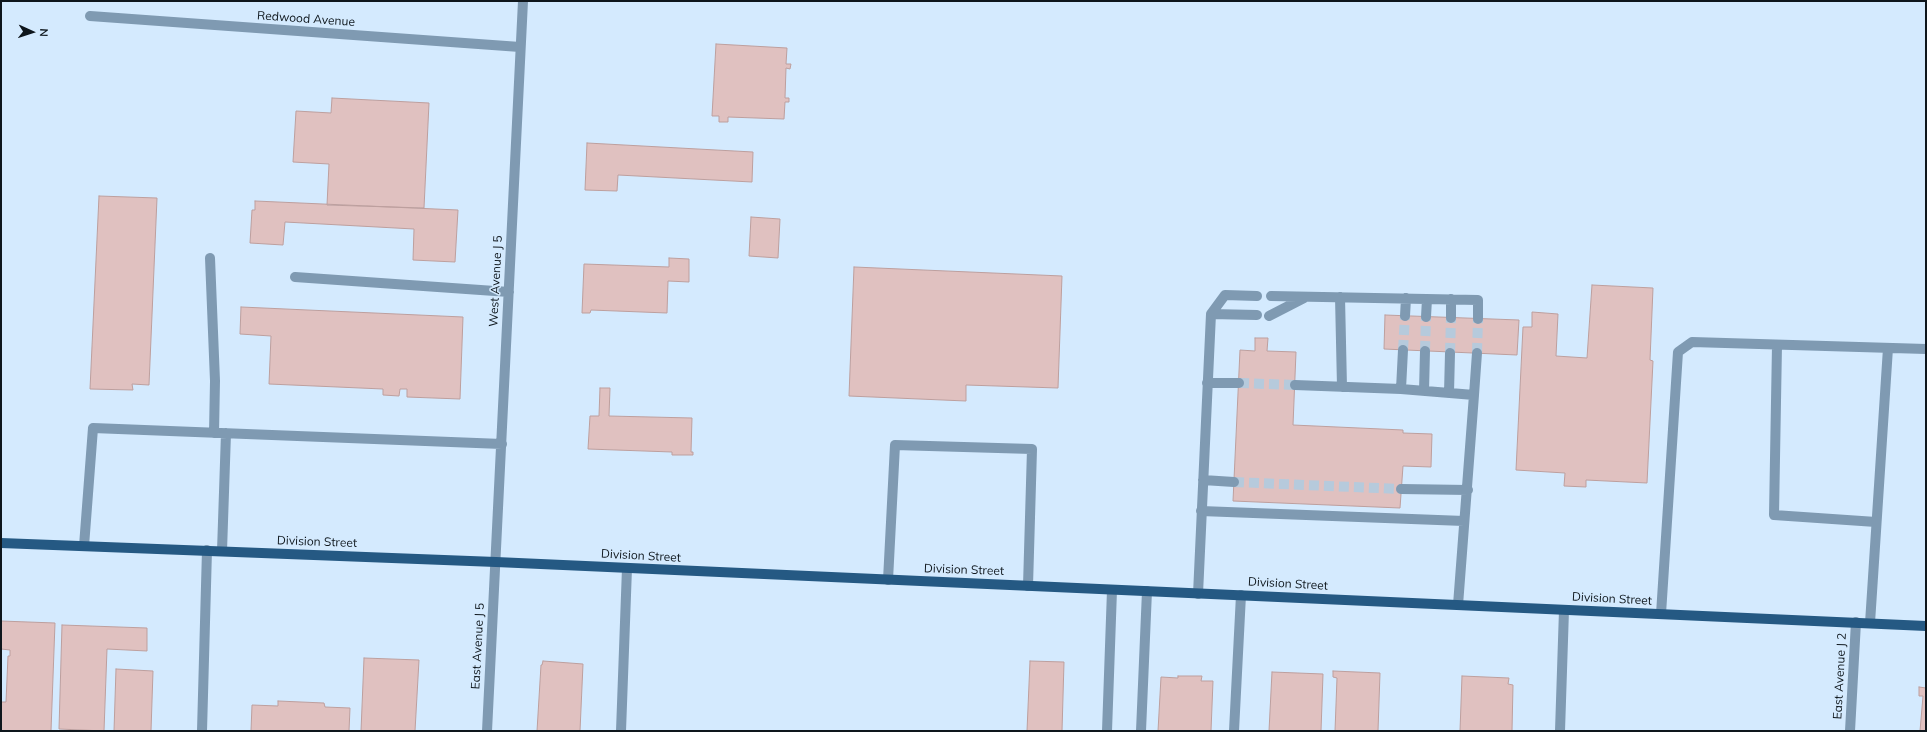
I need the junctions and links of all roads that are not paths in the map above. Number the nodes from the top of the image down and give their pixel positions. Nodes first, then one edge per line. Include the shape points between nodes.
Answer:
1 (523, 1) edge
2 (90, 16) dead end
3 (520, 47) junction
4 (210, 258) dead end
5 (295, 277) dead end
6 (509, 292) junction
7 (1258, 296) dead end
8 (1271, 296) dead end
9 (1306, 297) junction
10 (1340, 297) junction
11 (1406, 298) junction
12 (1427, 298) junction
13 (1451, 299) junction
14 (1211, 314) junction
15 (1257, 315) dead end
16 (1269, 316) dead end
17 (1405, 316) tunnel mouth
18 (1426, 317) tunnel mouth
19 (1451, 318) tunnel mouth
20 (1478, 318) tunnel mouth
21 (1777, 345) junction
22 (1888, 348) junction
23 (1926, 349) edge
24 (1404, 350) tunnel mouth
25 (1425, 351) tunnel mouth
26 (1450, 353) tunnel mouth
27 (1477, 353) tunnel mouth
28 (1207, 382) junction
29 (1239, 383) tunnel mouth
30 (1295, 385) tunnel mouth
31 (1342, 387) junction
32 (1401, 389) junction
33 (1424, 391) junction
34 (1449, 393) junction
35 (1474, 395) junction
36 (214, 433) junction
37 (226, 433) junction
38 (502, 444) junction
39 (1203, 480) junction
40 (1234, 482) tunnel mouth
41 (1401, 489) tunnel mouth
42 (1468, 490) junction
43 (1201, 511) junction
44 (1464, 522) junction
45 (1876, 522) junction
46 (1, 543) edge
47 (84, 546) junction
48 (207, 550) junction
49 (222, 552) junction
50 (496, 562) junction
51 (627, 568) junction
52 (888, 580) junction
53 (1028, 586) junction
54 (1112, 590) junction
55 (1147, 592) junction
56 (1198, 594) junction
57 (1241, 595) junction
58 (1458, 605) junction
59 (1564, 610) junction
60 (1661, 614) junction
61 (1856, 622) junction
62 (1870, 624) junction
63 (1926, 626) edge
64 (202, 731) edge
65 (487, 731) edge
66 (621, 731) edge
67 (1107, 731) edge
68 (1141, 731) edge
69 (1234, 731) edge
70 (1560, 731) edge
71 (1850, 731) edge

1 - 3 street, West Avenue J 5
2 - 3 street, Redwood Avenue
3 - 6 street, West Avenue J 5
4 - 36 street via 215,381
5 - 6 street
6 - 38 street, West Avenue J 5
7 - 14 street via 1225,295
8 - 9 street
9 - 10 street
9 - 16 street
10 - 11 street
10 - 31 street
11 - 12 street
11 - 17 street
12 - 13 street
12 - 18 street
13 - 19 street
13 - 20 street via 1478,300
14 - 15 street
14 - 28 street
21 - 22 street
21 - 45 street via 1774,515
21 - 60 street via 1692,342 1678,352
22 - 23 street
22 - 45 street
24 - 32 street
25 - 33 street
26 - 34 street
27 - 35 street
28 - 29 street
28 - 39 street
30 - 31 street
31 - 32 street
32 - 33 street
33 - 34 street
34 - 35 street
35 - 42 street
36 - 37 street
36 - 47 street via 93,428
37 - 38 street
37 - 49 street
38 - 50 street, West Avenue J 5
39 - 40 street
39 - 43 street
41 - 42 street
42 - 44 street
43 - 44 street
43 - 56 street
44 - 58 street
45 - 62 street
46 - 47 main road, Division Street
47 - 48 main road, Division Street
48 - 49 main road, Division Street
48 - 64 street
49 - 50 main road, Division Street
50 - 51 main road, Division Street
50 - 65 street, East Avenue J 5
51 - 52 main road, Division Street
51 - 66 street
52 - 53 main road, Division Street
52 - 53 street via 895,445 1032,449
53 - 54 main road, Division Street
54 - 55 main road, Division Street
54 - 67 street
55 - 56 main road, Division Street
55 - 68 street
56 - 57 main road, Division Street
57 - 58 main road, Division Street
57 - 69 street
58 - 59 main road, Division Street
59 - 60 main road, Division Street
59 - 70 street
60 - 61 main road, Division Street
61 - 62 main road, Division Street
61 - 71 street, East Avenue J 2
62 - 63 main road, Division Street

